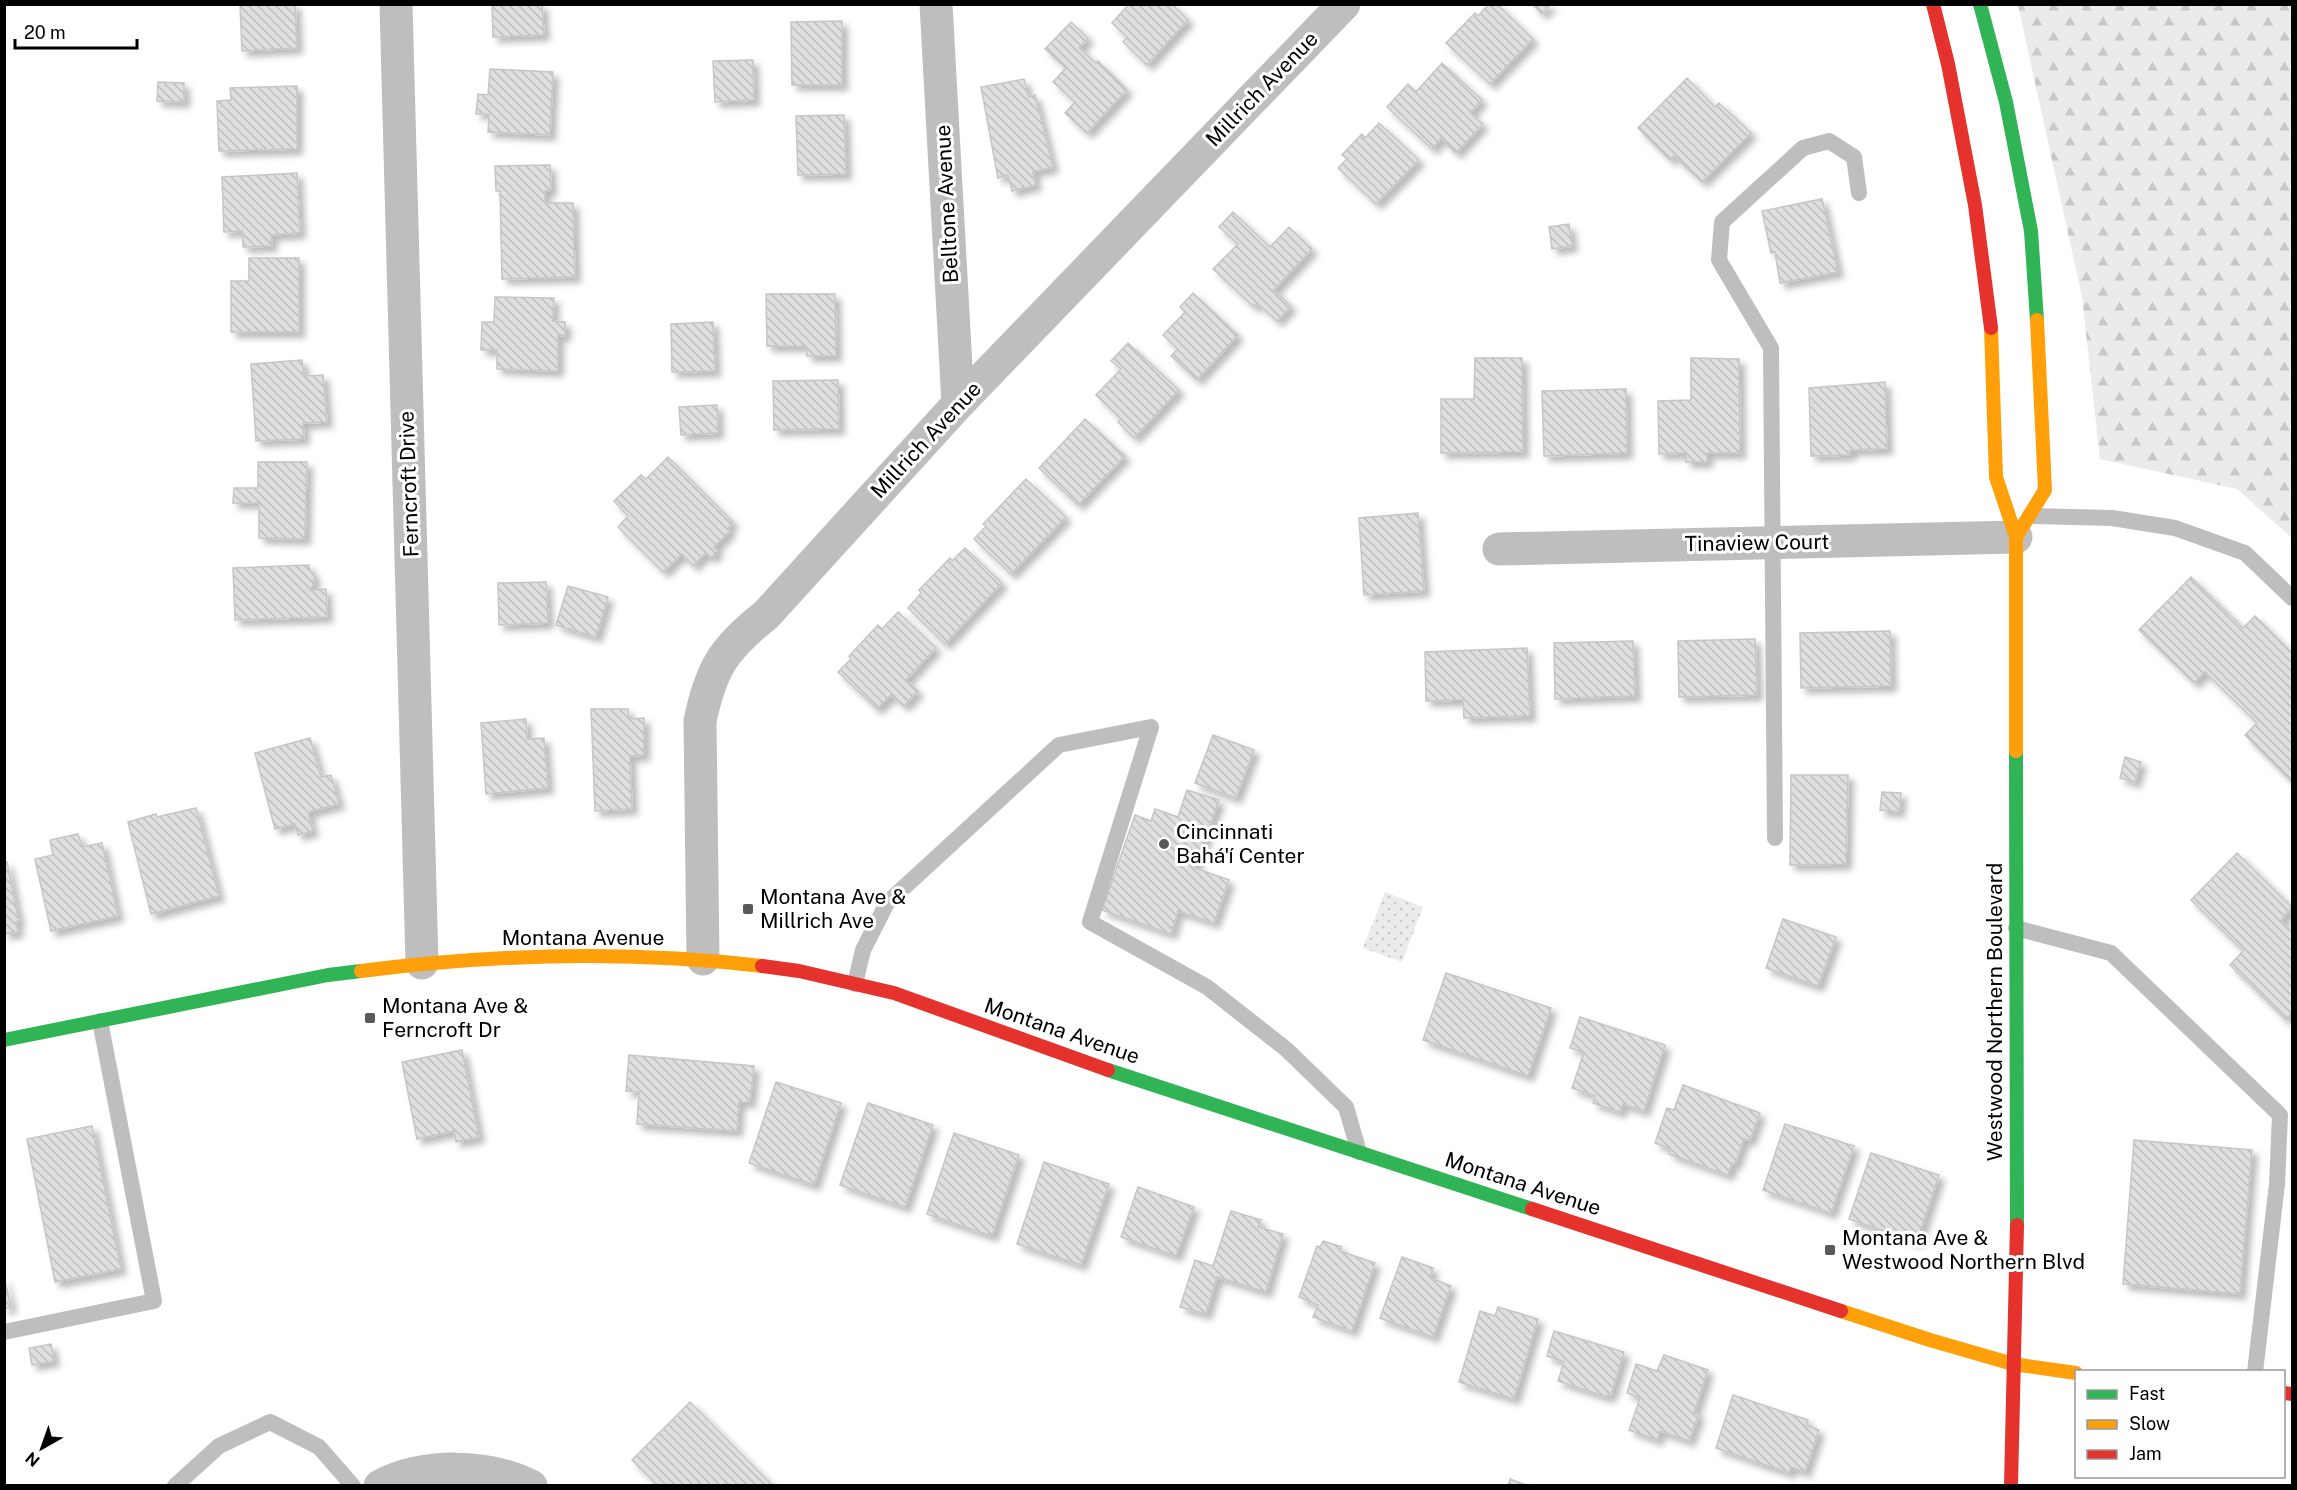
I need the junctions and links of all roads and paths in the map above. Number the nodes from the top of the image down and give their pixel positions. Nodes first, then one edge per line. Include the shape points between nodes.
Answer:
1 (396, 4) edge
2 (936, 4) edge
3 (1344, 4) edge
4 (1933, 4) edge
5 (1980, 4) edge
6 (1859, 193) dead end
7 (958, 404) junction
8 (2018, 522) junction
9 (1773, 543) junction
10 (1499, 549) dead end
11 (2292, 598) edge
12 (1775, 838) dead end
13 (2016, 928) junction
14 (703, 958) junction
15 (422, 963) junction
16 (855, 984) junction
17 (100, 1021) junction
18 (4, 1040) edge
19 (1359, 1152) junction
20 (4, 1332) edge
21 (2013, 1364) junction
22 (2255, 1370) edge
23 (2075, 1373) edge
24 (175, 1485) edge
25 (353, 1485) edge
26 (380, 1485) edge
27 (531, 1485) edge
28 (2011, 1485) edge

1 - 15 street, Ferncroft Drive
2 - 7 street, Belltone Avenue
3 - 7 street, Millrich Avenue
4 - 8 street, Westwood Northern Boulevard via 1948,64 1991,313 1996,477
5 - 8 street, Westwood Northern Boulevard via 2006,102 2031,231 2045,490
6 - 9 lane via 1854,157 1829,141 1803,148 1722,222 1719,260 1771,348
7 - 14 street, Millrich Avenue via 766,615 741,635 720,660 707,689 700,721
8 - 9 street, Tinaview Court
8 - 11 lane via 2112,518 2175,528 2246,554
8 - 13 street, Westwood Northern Boulevard
9 - 10 street, Tinaview Court
9 - 12 lane
13 - 21 street, Westwood Northern Boulevard via 2017,1282
13 - 22 lane via 2111,953 2280,1115 2277,1184
14 - 15 street, Montana Avenue via 562,955
14 - 16 street, Montana Avenue via 799,971
15 - 17 street, Montana Avenue via 328,975
16 - 19 street, Montana Avenue via 894,993 1058,1053
16 - 19 lane via 863,950 887,903 1059,745 1151,727 1090,922 1207,987 1287,1049 1346,1107
17 - 18 street, Montana Avenue
17 - 20 lane via 154,1301
19 - 21 street, Montana Avenue
21 - 23 street, Montana Avenue
21 - 28 street, Westwood Northern Boulevard
24 - 25 lane via 219,1446 270,1422 319,1447
26 - 27 street via 434,1470 466,1469

